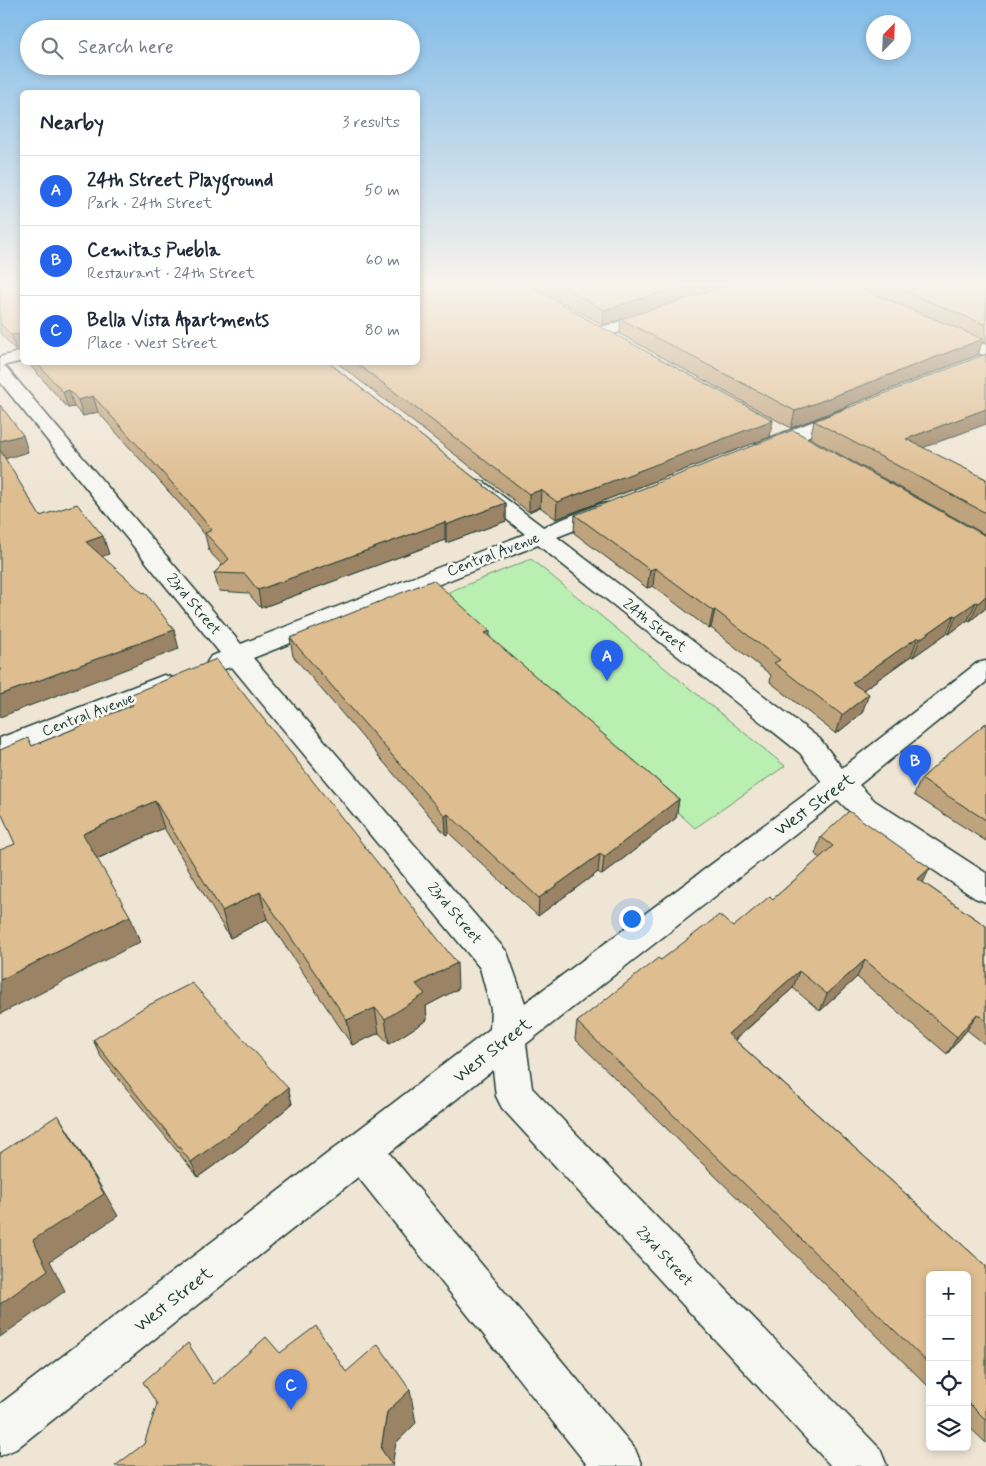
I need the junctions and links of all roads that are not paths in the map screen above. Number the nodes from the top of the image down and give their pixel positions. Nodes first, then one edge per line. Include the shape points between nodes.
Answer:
1 (971, 352) edge
2 (20, 357) edge
3 (982, 359) edge
4 (0, 362) edge
5 (0, 371) edge
6 (872, 405) edge
7 (766, 426) edge
8 (797, 443) junction
9 (742, 456) edge
10 (457, 470) edge
11 (626, 502) edge
12 (540, 536) junction
13 (236, 655) junction
14 (986, 670) edge
15 (0, 749) edge
16 (838, 784) junction
17 (986, 889) edge
18 (507, 1038) junction
19 (362, 1151) junction
20 (0, 1433) edge
21 (618, 1466) edge
22 (863, 1466) edge

1 - 3 street
2 - 4 street
5 - 13 street, 23rd Street
6 - 8 street
7 - 8 street
8 - 9 street
10 - 12 street, 24th Street
11 - 12 street, Central Avenue
12 - 13 street, Central Avenue
12 - 16 street, 24th Street via 810,746
13 - 15 street, Central Avenue
13 - 18 street, 23rd Street via 495,962 509,1009
14 - 16 street, West Street via 866,766
16 - 17 street, 24th Street via 865,809
16 - 18 street, West Street
18 - 19 street, West Street
18 - 22 street, 23rd Street via 515,1096
19 - 20 street, West Street
19 - 21 street

